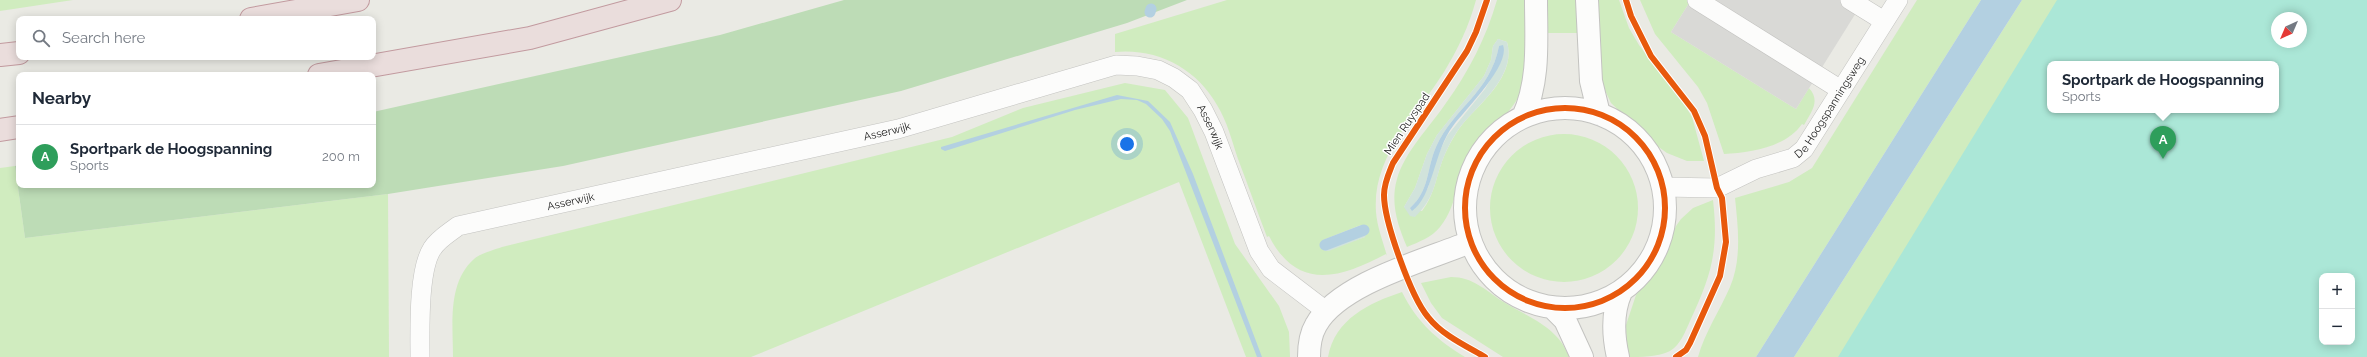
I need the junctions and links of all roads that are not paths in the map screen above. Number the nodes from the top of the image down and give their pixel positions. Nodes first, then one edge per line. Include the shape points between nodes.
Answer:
1 (358, 0) edge
2 (670, 0) edge
3 (1536, 0) edge
4 (1587, 0) edge
5 (1697, 0) edge
6 (1850, 0) edge
7 (1898, 0) edge
8 (268, 16) edge
9 (1884, 21) junction
10 (16, 53) edge
11 (0, 55) edge
12 (336, 72) edge
13 (1841, 90) junction
14 (1599, 114) junction
15 (1523, 117) junction
16 (16, 127) edge
17 (0, 130) edge
18 (1662, 187) junction
19 (1470, 242) junction
20 (1621, 292) junction
21 (1554, 308) junction
22 (1326, 311) junction
23 (420, 357) edge
24 (1309, 357) edge
25 (1582, 357) edge
26 (1618, 357) edge

1 - 8 highway
2 - 12 highway via 530,38
3 - 15 street via 1536,77
4 - 14 street via 1591,81
5 - 13 lane
6 - 9 lane
7 - 9 lane, De Hoogspanningsweg
9 - 13 lane, De Hoogspanningsweg
10 - 11 highway
13 - 18 lane, De Hoogspanningsweg via 1804,149 1793,158 1756,169 1717,188
14 - 15 street via 1561,108
14 - 18 street via 1628,131 1646,150 1656,167
15 - 19 street via 1492,138 1472,169 1466,187 1464,206
16 - 17 highway
18 - 20 street via 1665,204 1661,237 1646,268
19 - 21 street via 1478,259 1502,287 1524,300
19 - 22 street via 1359,287 1340,298
20 - 21 street via 1589,306
20 - 26 street via 1614,308
21 - 25 street via 1565,320
22 - 23 lane, Asserwijk via 1271,268 1259,251 1214,132 1190,90 1158,70 1116,65 898,129 458,226 443,236 432,249 426,265 420,324
22 - 24 street via 1316,325

